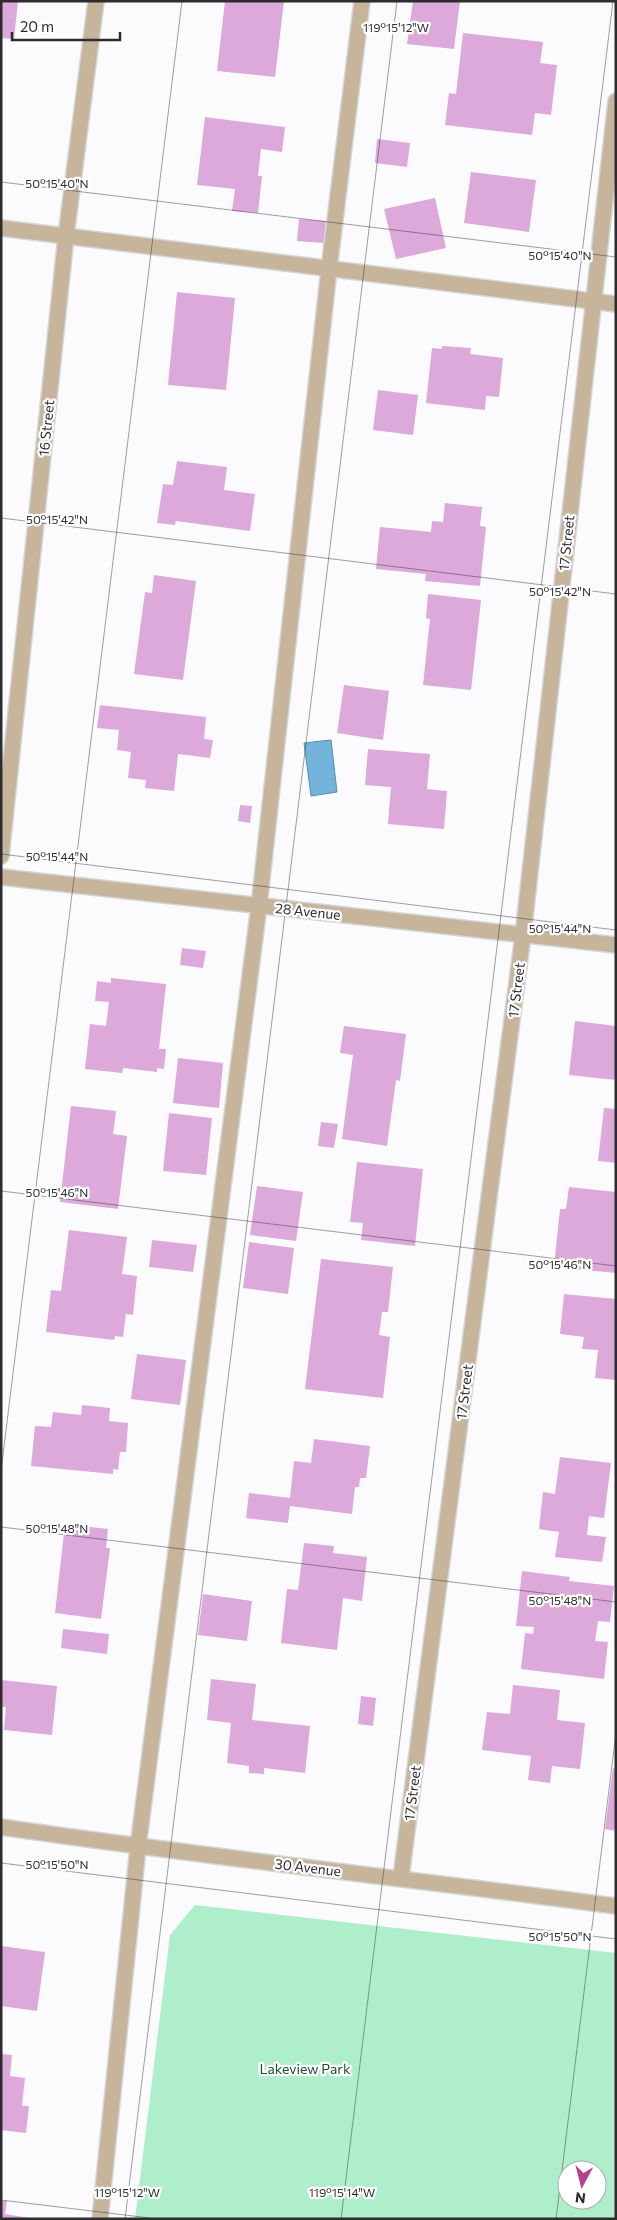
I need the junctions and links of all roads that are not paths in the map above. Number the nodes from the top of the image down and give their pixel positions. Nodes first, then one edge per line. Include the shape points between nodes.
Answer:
1 (96, 1) edge
2 (362, 1) edge
3 (616, 101) edge
4 (1, 228) edge
5 (66, 236) junction
6 (329, 269) junction
7 (592, 301) junction
8 (616, 304) edge
9 (1, 856) edge
10 (1, 877) edge
11 (259, 906) junction
12 (523, 935) junction
13 (616, 945) edge
14 (1, 1827) edge
15 (138, 1847) junction
16 (401, 1877) junction
17 (616, 1906) edge
18 (100, 2219) edge

1 - 5 street, 16 Street
2 - 6 street
3 - 7 street, 17 Street
4 - 5 street
5 - 6 street
5 - 9 street, 16 Street
6 - 7 street
6 - 11 street
7 - 8 street
7 - 12 street, 17 Street
10 - 11 street, 28 Avenue
11 - 12 street, 28 Avenue
11 - 15 street
12 - 13 street, 28 Avenue
12 - 16 street, 17 Street
14 - 15 street, 30 Avenue
15 - 16 street, 30 Avenue
15 - 18 street
16 - 17 street, 30 Avenue

